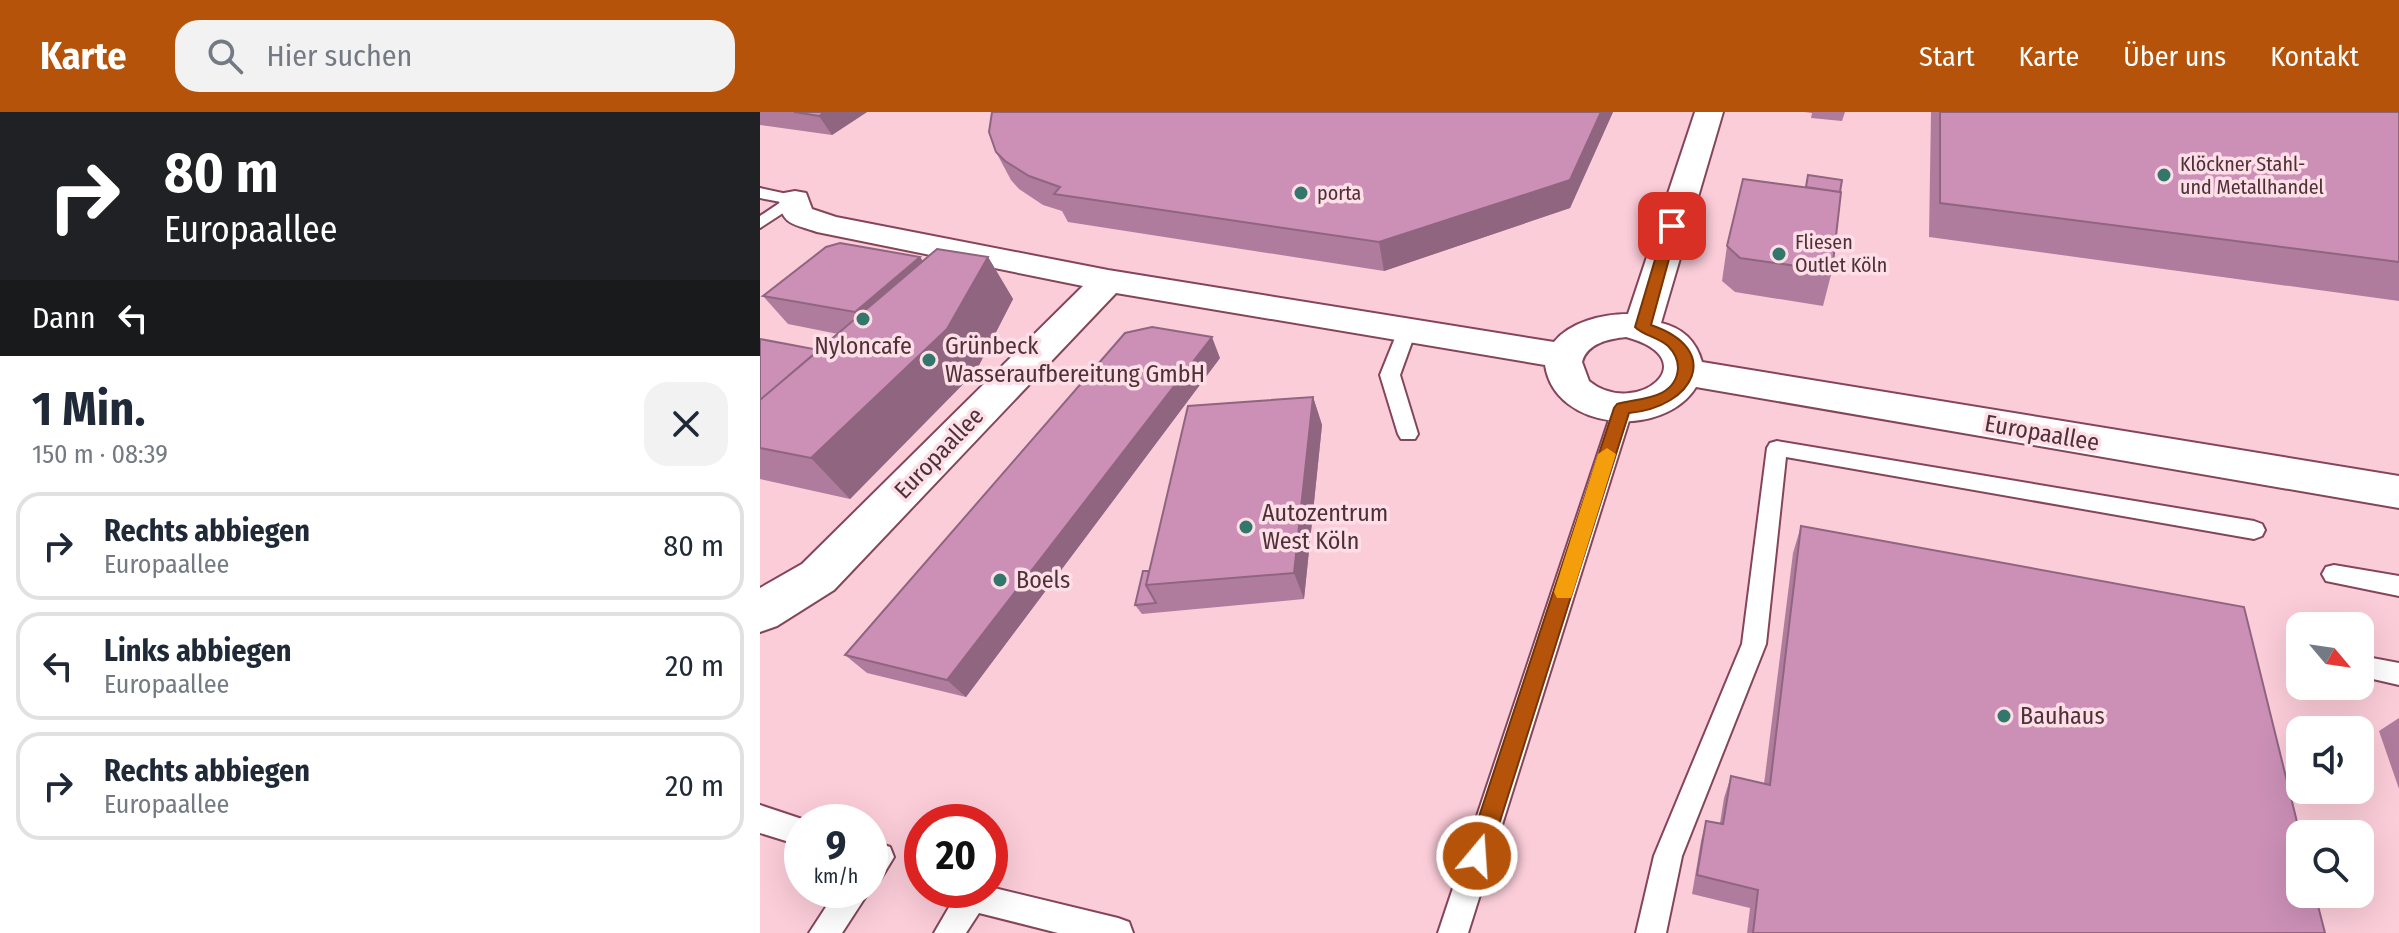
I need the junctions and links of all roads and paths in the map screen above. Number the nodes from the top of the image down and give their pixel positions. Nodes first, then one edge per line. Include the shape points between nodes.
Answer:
1 (1709, 112) edge
2 (760, 193) edge
3 (795, 200) junction
4 (760, 223) edge
5 (1108, 281) junction
6 (1642, 327) junction
7 (1408, 328) junction
8 (1564, 356) junction
9 (1686, 372) junction
10 (1623, 408) junction
11 (1408, 434) dead end
12 (2399, 492) edge
13 (2254, 530) dead end
14 (2334, 574) dead end
15 (2399, 586) edge
16 (760, 612) edge
17 (2374, 669) edge
18 (2399, 674) edge
19 (760, 819) edge
20 (784, 826) edge
21 (842, 908) edge
22 (824, 933) edge
23 (949, 933) edge
24 (1118, 933) edge
25 (1453, 933) edge
26 (1651, 933) edge

1 - 6 street
2 - 3 lane
3 - 4 lane
3 - 5 street via 797,214 828,225
5 - 7 street
5 - 16 street, Europaallee via 818,577
6 - 8 street via 1594,330
6 - 9 street via 1676,344
7 - 8 street
7 - 11 lane via 1390,375
8 - 10 street via 1563,370 1576,390 1601,404
9 - 10 street via 1666,398
9 - 12 street, Europaallee
10 - 25 lane
13 - 26 lane via 1777,448 1754,644 1668,856
14 - 15 lane
17 - 18 lane
19 - 20 lane
21 - 22 lane
23 - 24 lane via 972,897

